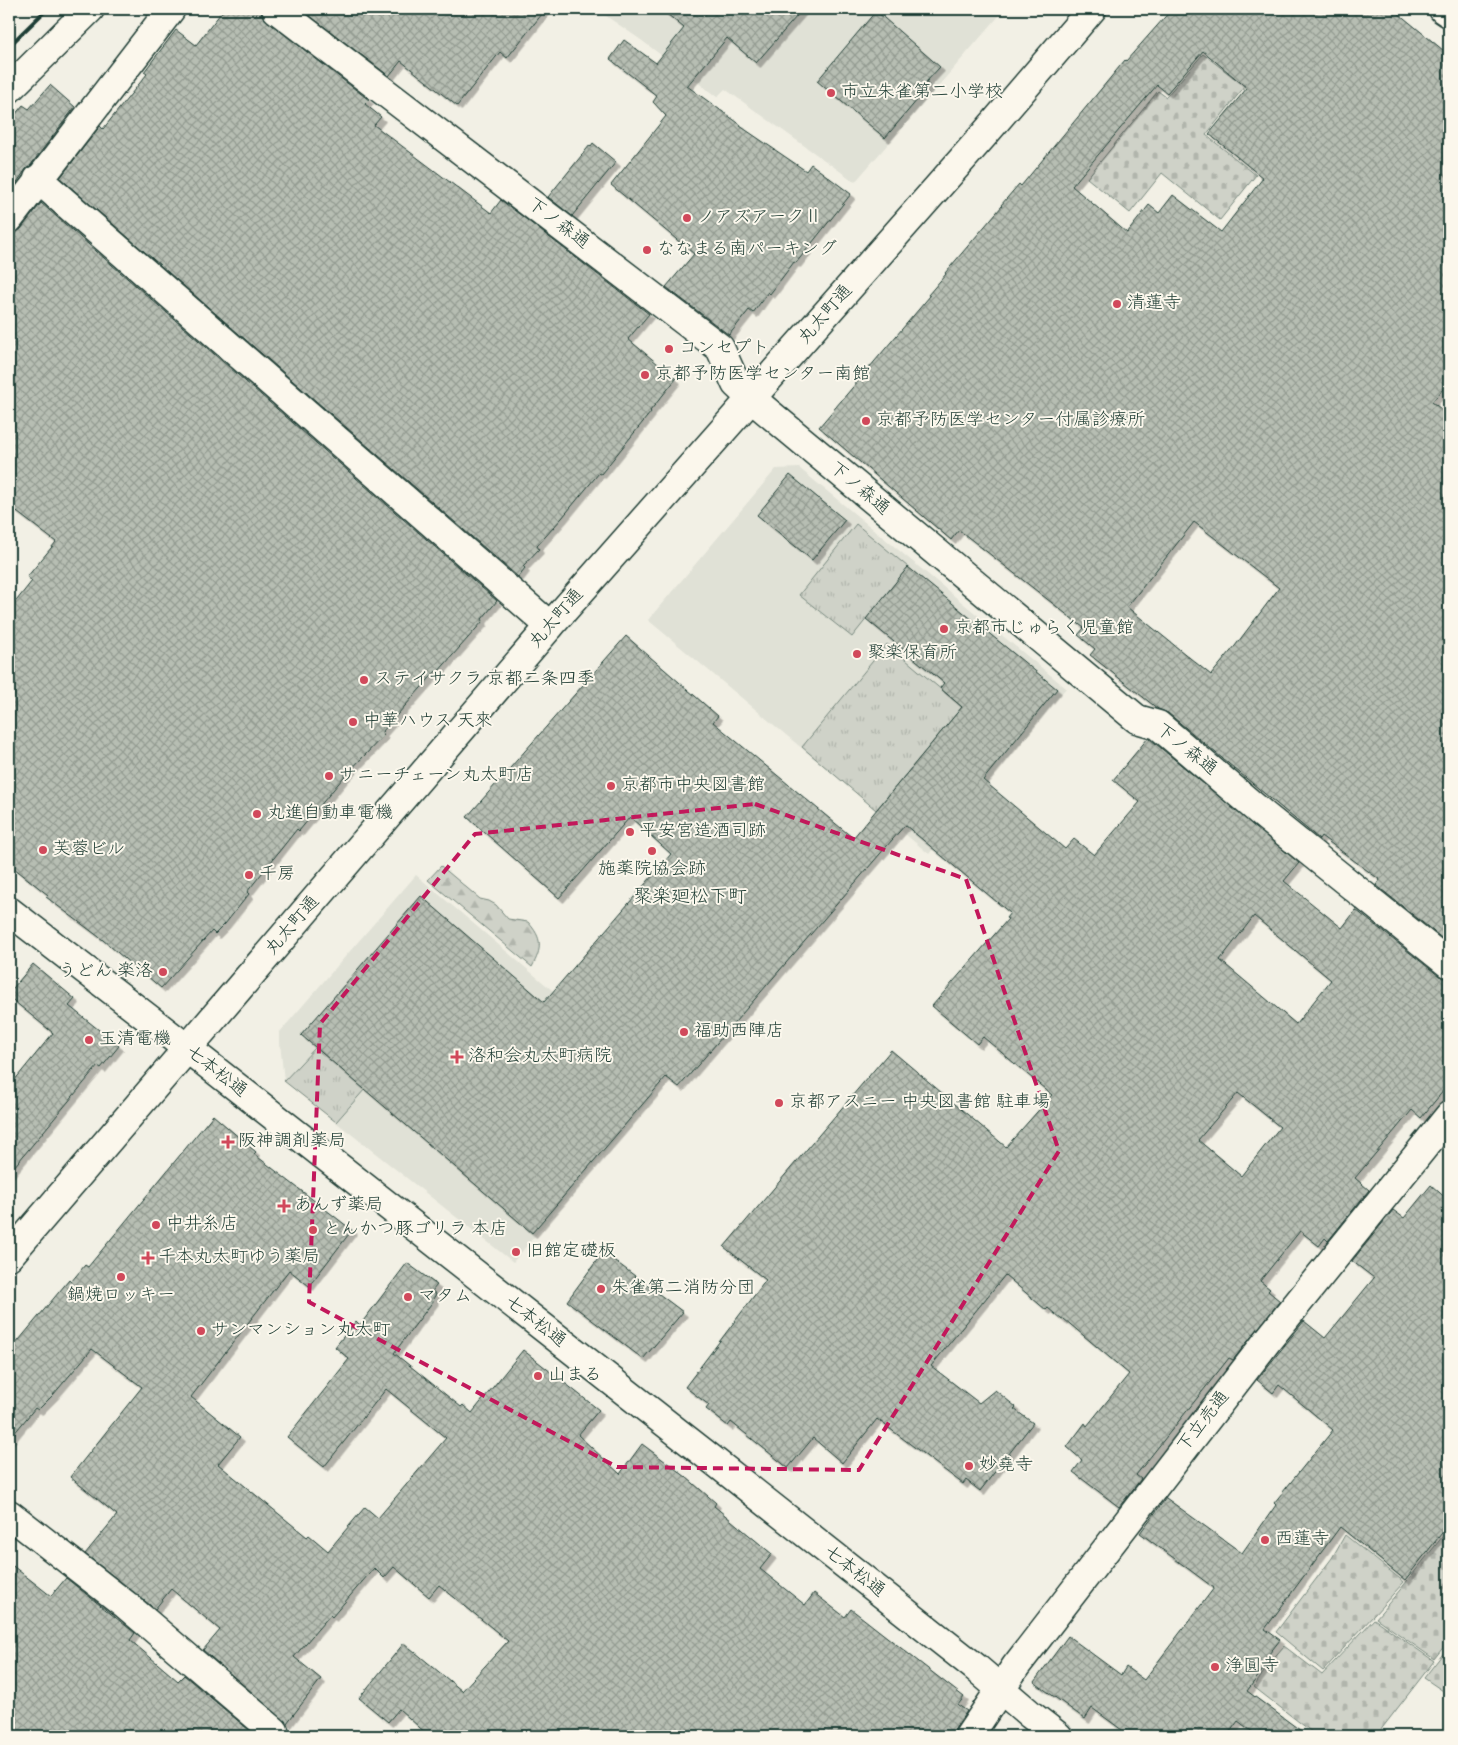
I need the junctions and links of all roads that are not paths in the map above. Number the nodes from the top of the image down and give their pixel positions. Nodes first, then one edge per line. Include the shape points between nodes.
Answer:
1 (90, 9) edge
2 (171, 9) edge
3 (276, 9) edge
4 (1092, 9) edge
5 (1443, 9) edge
6 (1449, 13) edge
7 (9, 89) edge
8 (38, 179) junction
9 (9, 219) edge
10 (744, 392) junction
11 (550, 626) junction
12 (11, 917) edge
13 (1449, 964) edge
14 (188, 1049) junction
15 (1449, 1116) edge
16 (9, 1256) edge
17 (9, 1514) edge
18 (1001, 1689) junction
19 (272, 1736) edge
20 (969, 1736) edge
21 (1058, 1736) edge

1 - 7 street
2 - 8 street
3 - 10 street, 下ノ森通 via 720,348
4 - 10 street, 丸太町通 via 983,136
5 - 6 street
8 - 9 street
8 - 11 street
10 - 11 street, 丸太町通
10 - 13 street, 下ノ森通 via 1137,720 1158,725
11 - 14 street, 丸太町通
12 - 14 street, 七本松通
14 - 16 street, 丸太町通
14 - 18 street, 七本松通
15 - 18 street, 下立売通 via 1268,1340
17 - 19 street via 126,1604 274,1731
18 - 20 street, 下立売通
18 - 21 street, 七本松通

